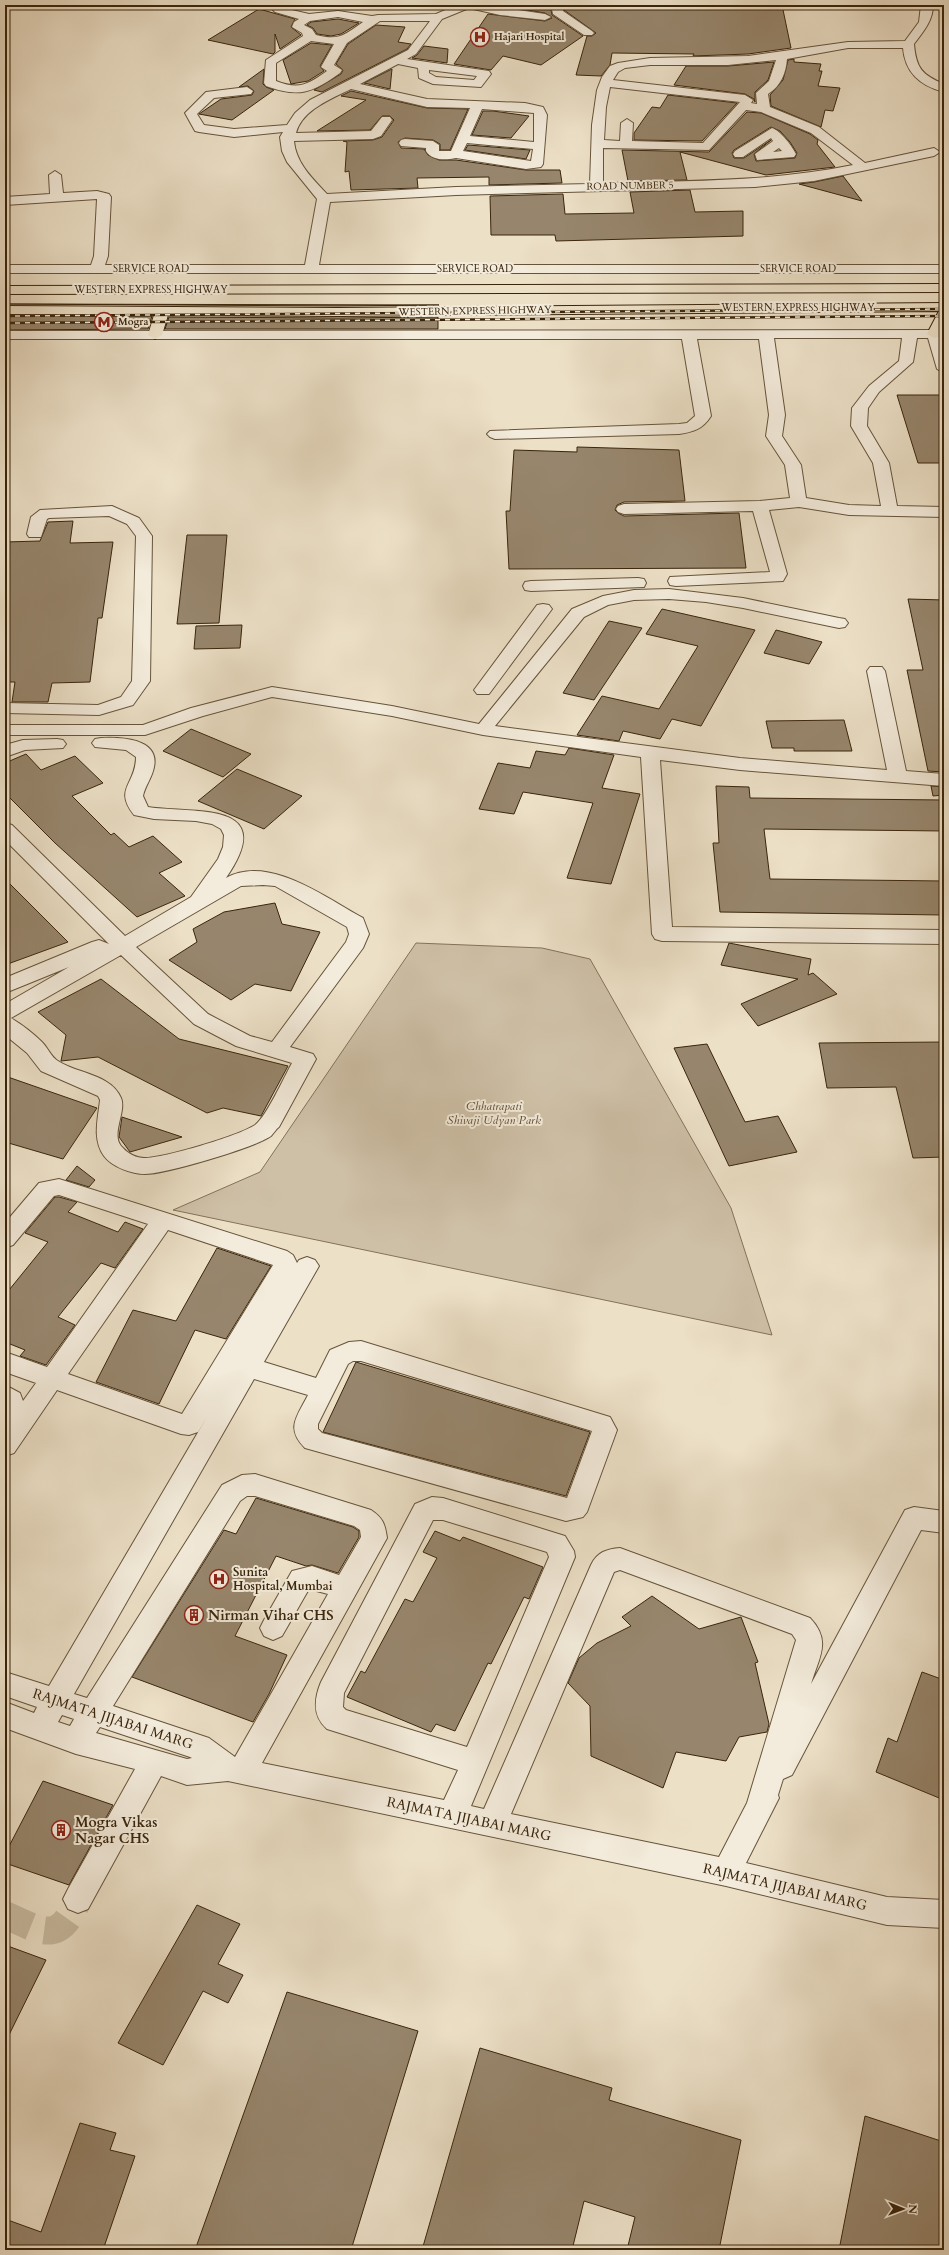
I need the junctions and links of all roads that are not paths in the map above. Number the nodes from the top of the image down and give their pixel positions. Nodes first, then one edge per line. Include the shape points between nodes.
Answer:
1 (467, 5) edge
2 (471, 5) edge
3 (557, 5) edge
4 (927, 5) edge
5 (279, 10) dead end
6 (438, 17) junction
7 (545, 17) dead end
8 (307, 18) junction
9 (373, 20) junction
10 (588, 33) dead end
11 (310, 36) junction
12 (342, 41) junction
13 (908, 44) junction
14 (782, 56) junction
15 (399, 61) junction
16 (426, 66) dead end
17 (607, 83) junction
18 (315, 85) junction
19 (350, 85) junction
20 (944, 88) edge
21 (247, 91) dead end
22 (339, 91) junction
23 (478, 105) junction
24 (743, 106) junction
25 (764, 109) junction
26 (386, 120) dead end
27 (790, 120) junction
28 (627, 123) dead end
29 (772, 132) junction
30 (288, 133) junction
31 (463, 139) junction
32 (405, 143) dead end
33 (598, 144) junction
34 (626, 145) junction
35 (540, 146) junction
36 (934, 152) dead end
37 (456, 154) junction
38 (739, 154) dead end
39 (863, 167) junction
40 (769, 171) dead end
41 (55, 175) dead end
42 (596, 187) junction
43 (57, 198) junction
44 (324, 198) junction
45 (5, 201) edge
46 (222, 256) dead end
47 (99, 262) junction
48 (944, 268) edge
49 (5, 269) edge
50 (311, 269) junction
51 (944, 288) edge
52 (5, 290) edge
53 (944, 307) edge
54 (5, 310) edge
55 (162, 311) junction
56 (944, 314) edge
57 (766, 334) junction
58 (910, 334) junction
59 (939, 334) edge
60 (689, 335) junction
61 (5, 336) edge
62 (155, 336) junction
63 (941, 348) edge
64 (944, 369) edge
65 (496, 434) dead end
66 (799, 502) junction
67 (760, 506) junction
68 (624, 509) dead end
69 (890, 512) junction
70 (944, 512) edge
71 (35, 534) dead end
72 (531, 586) dead end
73 (543, 609) dead end
74 (839, 623) dead end
75 (515, 647) junction
76 (544, 654) junction
77 (876, 671) dead end
78 (483, 690) dead end
79 (5, 708) edge
80 (5, 730) edge
81 (483, 730) junction
82 (5, 751) edge
83 (650, 753) junction
84 (898, 776) junction
85 (944, 780) edge
86 (5, 829) edge
87 (195, 905) junction
88 (944, 937) edge
89 (120, 943) junction
90 (10, 981) edge
91 (5, 1013) edge
92 (5, 1024) edge
93 (277, 1050) junction
94 (163, 1220) junction
95 (5, 1239) edge
96 (307, 1266) dead end
97 (5, 1362) edge
98 (248, 1367) junction
99 (52, 1379) junction
100 (322, 1390) junction
101 (5, 1395) edge
102 (5, 1412) edge
103 (5, 1446) edge
104 (944, 1522) edge
105 (345, 1588) junction
106 (273, 1628) dead end
107 (5, 1684) edge
108 (57, 1700) junction
109 (94, 1712) junction
110 (5, 1715) edge
111 (40, 1728) junction
112 (76, 1741) junction
113 (154, 1761) junction
114 (475, 1762) junction
115 (235, 1770) junction
116 (759, 1811) junction
117 (452, 1816) junction
118 (492, 1824) junction
119 (726, 1872) junction
120 (78, 1899) tunnel mouth
121 (944, 1914) edge

1 - 6 street
2 - 7 street via 500,12
3 - 10 street via 557,12
4 - 13 street via 928,13 924,23
5 - 8 street
6 - 9 street via 392,17
6 - 15 street via 412,52
8 - 9 street via 338,14
8 - 11 street via 298,24 298,27 308,31
9 - 12 street via 352,38
11 - 12 street via 332,42
11 - 18 street via 270,62 269,81 272,84 301,90
12 - 18 street via 328,67 336,70
13 - 14 street via 848,45
13 - 20 street via 913,70 924,80
14 - 17 street via 624,65 614,69
14 - 25 street via 780,72 770,89 762,93
15 - 16 street
15 - 19 street
17 - 24 street via 747,100
17 - 33 street via 599,107
18 - 22 street
19 - 22 street
19 - 23 street via 419,102
21 - 30 street via 210,95 191,112 199,128 234,133
22 - 30 street via 314,103 303,112
23 - 31 street
23 - 35 street via 538,110 541,115
24 - 25 street
24 - 34 street via 707,146
25 - 27 street
26 - 30 street via 373,135
27 - 29 street
27 - 39 street via 815,130
28 - 34 street
29 - 38 street
29 - 40 street via 790,154 761,157
30 - 44 street via 288,150 299,171
31 - 35 street
31 - 37 street
32 - 37 street via 433,145 434,154
33 - 34 street
33 - 42 street
35 - 37 street via 539,161 532,166
36 - 39 street, ROAD NUMBER 5
39 - 42 street, ROAD NUMBER 5 via 814,177 755,183
41 - 43 street
42 - 44 street, ROAD NUMBER 5
43 - 45 street
43 - 47 street via 97,195 104,197
44 - 50 street
46 - 47 street
47 - 49 street, SERVICE ROAD
47 - 50 street, SERVICE ROAD
48 - 50 street, SERVICE ROAD
51 - 52 highway, WESTERN EXPRESS HIGHWAY
53 - 55 highway, WESTERN EXPRESS HIGHWAY
54 - 55 highway, WESTERN EXPRESS HIGHWAY
55 - 62 highway
56 - 59 highway
57 - 58 street
57 - 60 street
57 - 66 street via 777,415 774,436 793,465
58 - 59 street
58 - 69 street via 906,362 874,388 860,408 859,426 881,463
59 - 63 street
60 - 62 street
60 - 65 street via 703,416 701,422 695,426 656,430
61 - 62 street
63 - 64 street
66 - 67 street
66 - 69 street via 849,510
67 - 68 street
67 - 72 street via 779,574 774,578
69 - 70 street
71 - 79 street via 39,517 46,513 112,511 133,521 144,536 141,682 127,701 99,710
73 - 75 street
74 - 76 street via 705,596 630,596 590,604 578,613
75 - 76 street
75 - 78 street
76 - 81 street
77 - 84 street
80 - 81 street via 145,730 198,712 272,692 392,711
81 - 83 street
82 - 87 street via 23,745 118,743 130,744 142,750 145,765 133,795 141,811 207,816 225,823 233,831 236,840 233,851
83 - 84 street via 755,765
83 - 88 street via 662,934
84 - 85 street
86 - 89 street
87 - 89 street
87 - 93 street via 235,881 266,878 280,881 356,923 359,934 356,943
89 - 90 street
89 - 91 street
89 - 93 street via 201,1019 243,1041
92 - 93 street via 35,1048 49,1066 106,1091 111,1100 107,1140 111,1150 123,1160 144,1166 175,1160 268,1127 305,1059
94 - 95 street via 54,1187 47,1190
94 - 99 street
94 - 99 street via 285,1261 284,1268 193,1422 189,1425 181,1424
96 - 98 street
97 - 99 street
98 - 100 street
98 - 108 street
99 - 103 street
100 - 100 street via 338,1357 349,1352 361,1351 597,1421 603,1426 604,1434 578,1504 574,1509 566,1510 314,1441 306,1433 306,1424
101 - 102 street via 10,1400
104 - 116 street via 914,1518
105 - 106 street via 312,1577 301,1579
105 - 109 street via 374,1538 374,1530 368,1521 255,1485 236,1488
105 - 115 street
107 - 108 street, RAJMATA JIJABAI MARG
108 - 109 street, RAJMATA JIJABAI MARG
108 - 111 street
109 - 112 street
109 - 115 street, RAJMATA JIJABAI MARG via 199,1747
110 - 111 street
111 - 112 street
112 - 113 street
113 - 115 street via 187,1772
113 - 120 street
114 - 114 street via 560,1562 561,1551 556,1544 443,1509 432,1508 424,1512 332,1691 328,1709 331,1716 337,1720
114 - 117 street
115 - 117 street, RAJMATA JIJABAI MARG
116 - 118 street via 810,1643 809,1635 801,1626 620,1559 611,1560 604,1565
116 - 119 street
117 - 118 street, RAJMATA JIJABAI MARG
118 - 119 street, RAJMATA JIJABAI MARG
119 - 121 street, RAJMATA JIJABAI MARG via 887,1911

